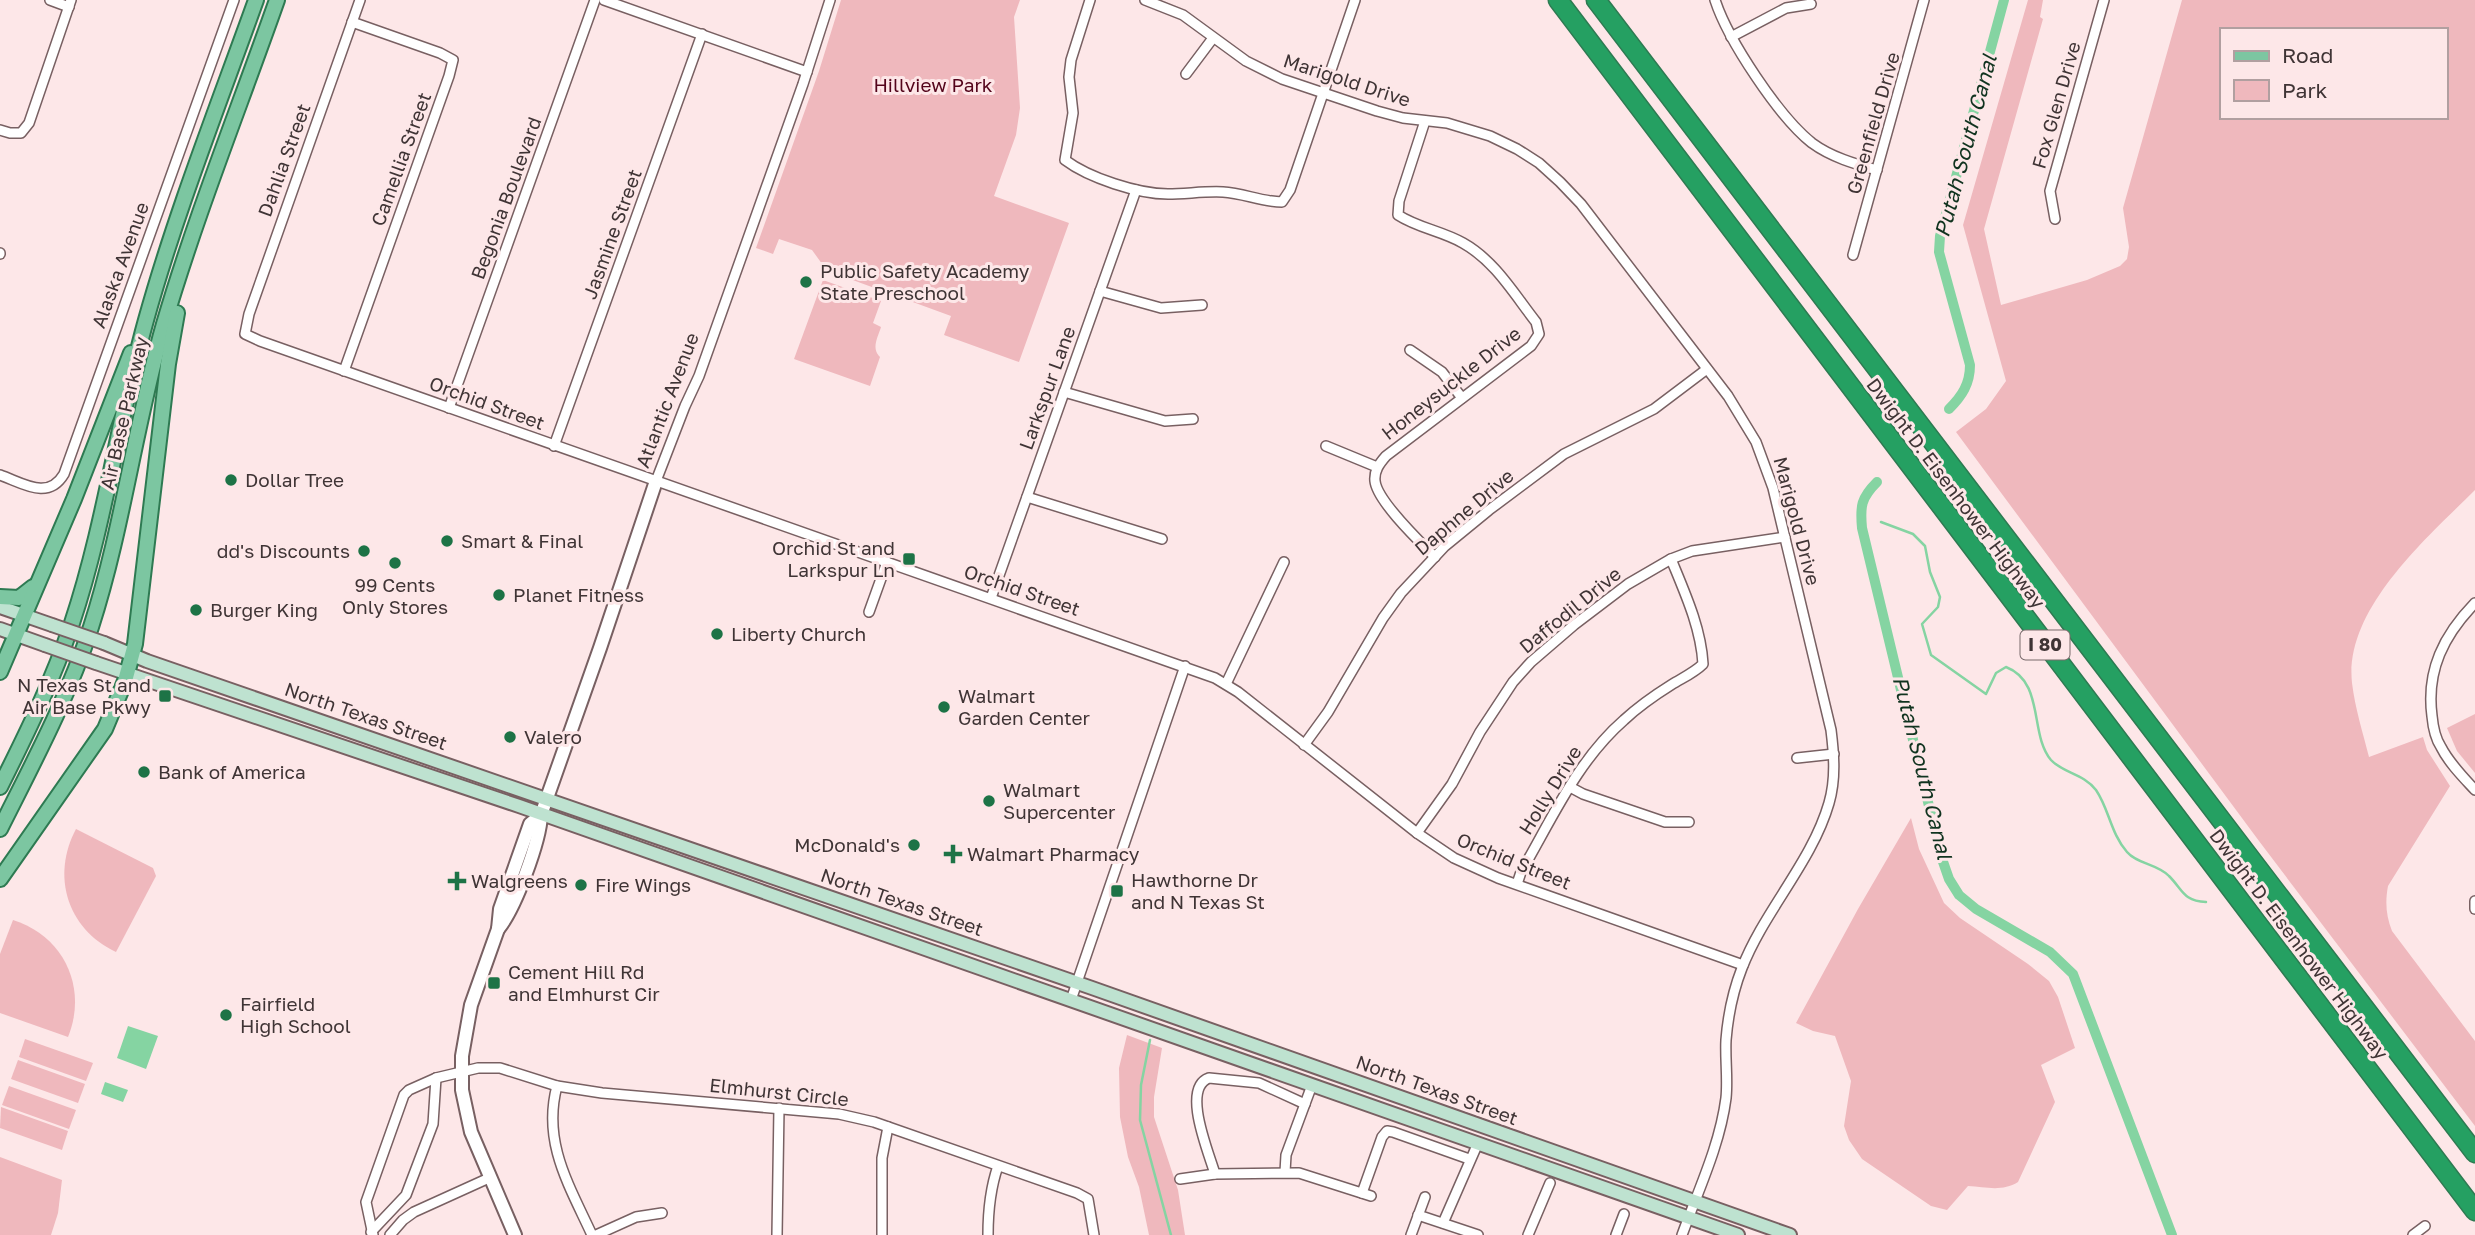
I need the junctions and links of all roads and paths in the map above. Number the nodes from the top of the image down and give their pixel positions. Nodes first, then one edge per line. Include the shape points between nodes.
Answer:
1 (50, 0) edge
2 (234, 0) edge
3 (256, 0) edge
4 (277, 0) edge
5 (360, 0) edge
6 (595, 0) edge
7 (604, 0) edge
8 (830, 0) edge
9 (1090, 0) edge
10 (1145, 0) edge
11 (1355, 0) edge
12 (1558, 0) edge
13 (1596, 0) edge
14 (1715, 0) edge
15 (1924, 0) edge
16 (2104, 0) edge
17 (70, 4) edge
18 (1811, 4) dead end
19 (352, 22) junction
20 (702, 34) junction
21 (1731, 37) junction
22 (1213, 38) junction
23 (807, 72) junction
24 (1186, 74) dead end
25 (1323, 93) junction
26 (1425, 121) junction
27 (0, 130) edge
28 (1877, 170) junction
29 (1136, 190) junction
30 (2055, 219) dead end
31 (1853, 256) dead end
32 (184, 262) junction
33 (1100, 290) junction
34 (1202, 304) dead end
35 (146, 319) junction
36 (245, 334) joint
37 (1410, 350) dead end
38 (1707, 369) junction
39 (344, 371) junction
40 (1064, 392) junction
41 (1462, 398) junction
42 (449, 408) junction
43 (1193, 419) dead end
44 (554, 446) junction
45 (1326, 446) dead end
46 (1377, 467) junction
47 (0, 475) edge
48 (656, 481) junction
49 (1027, 497) junction
50 (1785, 537) junction
51 (1162, 539) dead end
52 (1434, 557) junction
53 (1671, 559) junction
54 (887, 562) junction
55 (1284, 562) dead end
56 (39, 580) junction
57 (0, 597) edge
58 (991, 598) junction
59 (2475, 603) edge
60 (0, 607) edge
61 (869, 612) dead end
62 (24, 615) junction
63 (0, 629) edge
64 (15, 634) junction
65 (132, 654) junction
66 (1185, 666) junction
67 (0, 672) edge
68 (127, 673) junction
69 (1226, 684) junction
70 (1304, 745) junction
71 (1834, 754) junction
72 (1797, 758) dead end
73 (0, 787) edge
74 (1570, 787) junction
75 (2475, 790) edge
76 (547, 799) junction
77 (541, 815) junction
78 (1689, 822) dead end
79 (0, 829) edge
80 (1417, 833) junction
81 (0, 879) edge
82 (1517, 884) junction
83 (2475, 901) edge
84 (2475, 909) edge
85 (1743, 965) junction
86 (1076, 983) junction
87 (1071, 1000) junction
88 (461, 1072) junction
89 (436, 1078) junction
90 (1312, 1085) junction
91 (557, 1086) junction
92 (1305, 1104) junction
93 (779, 1108) junction
94 (888, 1128) junction
95 (1478, 1143) junction
96 (2475, 1153) edge
97 (1469, 1159) junction
98 (998, 1166) junction
99 (1286, 1172) junction
100 (1215, 1174) junction
101 (489, 1178) junction
102 (1180, 1179) dead end
103 (1550, 1183) dead end
104 (1425, 1197) dead end
105 (1695, 1201) junction
106 (2475, 1211) edge
107 (662, 1213) dead end
108 (1418, 1214) junction
109 (1624, 1214) dead end
110 (1689, 1218) junction
111 (1443, 1223) junction
112 (2425, 1226) dead end
113 (372, 1233) edge
114 (390, 1235) edge
115 (515, 1235) edge
116 (594, 1235) edge
117 (777, 1235) edge
118 (882, 1235) edge
119 (988, 1235) edge
120 (1094, 1235) edge
121 (1411, 1235) edge
122 (1478, 1235) edge
123 (1528, 1235) edge
124 (1616, 1235) edge
125 (1682, 1235) edge
126 (1738, 1235) edge
127 (1790, 1235) edge
128 (2413, 1235) edge

1 - 17 street
2 - 47 street, Alaska Avenue via 64,474 58,484 40,489
3 - 35 main road, Air Base Parkway
4 - 32 main road, Air Base Parkway
5 - 19 street, Dahlia Street
6 - 42 street, Begonia Boulevard
7 - 20 street
8 - 23 street, Atlantic Avenue
9 - 29 street via 1070,60 1073,113 1065,160 1077,169
10 - 22 street, Marigold Drive via 1183,15
11 - 25 street
12 - 106 highway, Dwight D. Eisenhower Highway / I 80
13 - 96 highway, Dwight D. Eisenhower Highway / I 80
14 - 21 street
15 - 28 street, Greenfield Drive
16 - 30 street, Fox Glen Drive via 2050,191
17 - 27 street via 29,123 21,133
18 - 21 street via 1786,8
19 - 36 street, Dahlia Street via 248,314
19 - 39 street, Camellia Street via 453,60
20 - 23 street
20 - 44 street, Jasmine Street
21 - 28 street via 1776,102 1812,142 1833,155
22 - 24 street
22 - 25 street, Marigold Drive via 1261,70
23 - 48 street, Atlantic Avenue via 699,376
25 - 26 street, Marigold Drive
25 - 29 street via 1282,202 1220,192
26 - 38 street, Marigold Drive via 1490,136 1517,149 1560,181
26 - 41 street, Honeysuckle Drive via 1398,215 1458,240 1484,257 1536,322 1539,334 1531,346
28 - 31 street, Greenfield Drive
29 - 33 street, Larkspur Lane
32 - 65 main road
32 - 79 main road, Air Base Parkway via 164,326 91,628 62,703
33 - 34 street via 1161,309
33 - 40 street, Larkspur Lane
35 - 56 main road
35 - 73 main road, Air Base Parkway via 73,622 45,696
36 - 39 street, Orchid Street
37 - 41 street via 1441,372
38 - 50 street, Marigold Drive via 1756,442
38 - 52 street, Daphne Drive via 1654,408 1564,454
39 - 42 street, Orchid Street
40 - 43 street via 1165,421
40 - 49 street, Larkspur Lane
41 - 46 street, Honeysuckle Drive
42 - 44 street, Orchid Street
44 - 48 street, Orchid Street
45 - 46 street
46 - 52 street, Honeysuckle Drive via 1377,488
48 - 54 street, Orchid Street
48 - 76 street, Atlantic Avenue
49 - 51 street
49 - 58 street, Larkspur Lane
50 - 53 street, Daffodil Drive via 1692,551
50 - 71 street, Marigold Drive
52 - 70 street, Daphne Drive via 1383,618
53 - 74 street, Holly Drive via 1693,615 1703,664 1624,719 1595,749
53 - 80 street, Daffodil Drive via 1628,584 1531,663 1497,705 1452,784
54 - 58 street, Orchid Street
54 - 61 street
55 - 69 street
56 - 57 main road via 19,598
56 - 62 main road
58 - 66 street, Orchid Street
59 - 75 street via 2442,645 2430,699 2440,746
60 - 62 main road, North Texas Street
62 - 64 main road
62 - 65 main road, North Texas Street, bridge
63 - 64 main road, North Texas Street
64 - 67 main road
64 - 68 main road, North Texas Street, bridge
65 - 68 main road
65 - 76 main road, North Texas Street
66 - 69 street, Orchid Street
66 - 86 street
68 - 77 main road, North Texas Street
68 - 81 main road via 105,729
69 - 70 street, Orchid Street
70 - 80 street, Orchid Street
71 - 72 street
71 - 85 street, Marigold Drive via 1831,792 1821,826
74 - 78 street via 1665,822
74 - 82 street, Holly Drive
76 - 77 street, Atlantic Avenue
76 - 86 main road, North Texas Street
77 - 87 main road, North Texas Street
77 - 88 street, Atlantic Avenue via 530,824 500,909 498,929 468,1014
80 - 82 street, Orchid Street via 1463,863
82 - 85 street, Orchid Street
83 - 84 street
85 - 105 street, Marigold Drive via 1728,1022 1722,1120
86 - 87 street
86 - 105 main road, North Texas Street
87 - 90 main road, North Texas Street
88 - 89 street, Elmhurst Circle
88 - 91 street, Elmhurst Circle via 500,1068
88 - 101 street, Atlantic Avenue via 468,1121
89 - 113 street via 433,1124 406,1195
89 - 113 street, Elmhurst Circle via 404,1095 366,1202
90 - 92 street
90 - 95 main road, North Texas Street
91 - 93 street, Elmhurst Circle
91 - 116 street via 551,1114 559,1163
92 - 99 street via 1286,1155
92 - 100 street via 1259,1083 1202,1080 1198,1118
93 - 94 street, Elmhurst Circle via 839,1114
93 - 117 street
94 - 98 street, Elmhurst Circle
94 - 118 street via 882,1158
95 - 97 street
95 - 110 main road, North Texas Street
97 - 99 street via 1387,1131 1367,1195 1306,1174
97 - 111 street
98 - 119 street via 988,1209
98 - 120 street, Elmhurst Circle via 1088,1199
99 - 100 street
100 - 102 street
101 - 114 street via 414,1212
101 - 115 street, Atlantic Avenue
103 - 123 street
104 - 108 street
105 - 110 street, Marigold Drive
105 - 127 main road, North Texas Street
107 - 116 street via 636,1217
108 - 111 street
108 - 121 street
109 - 124 street
110 - 125 street, Marigold Drive
110 - 126 main road, North Texas Street
111 - 122 street
112 - 128 street

